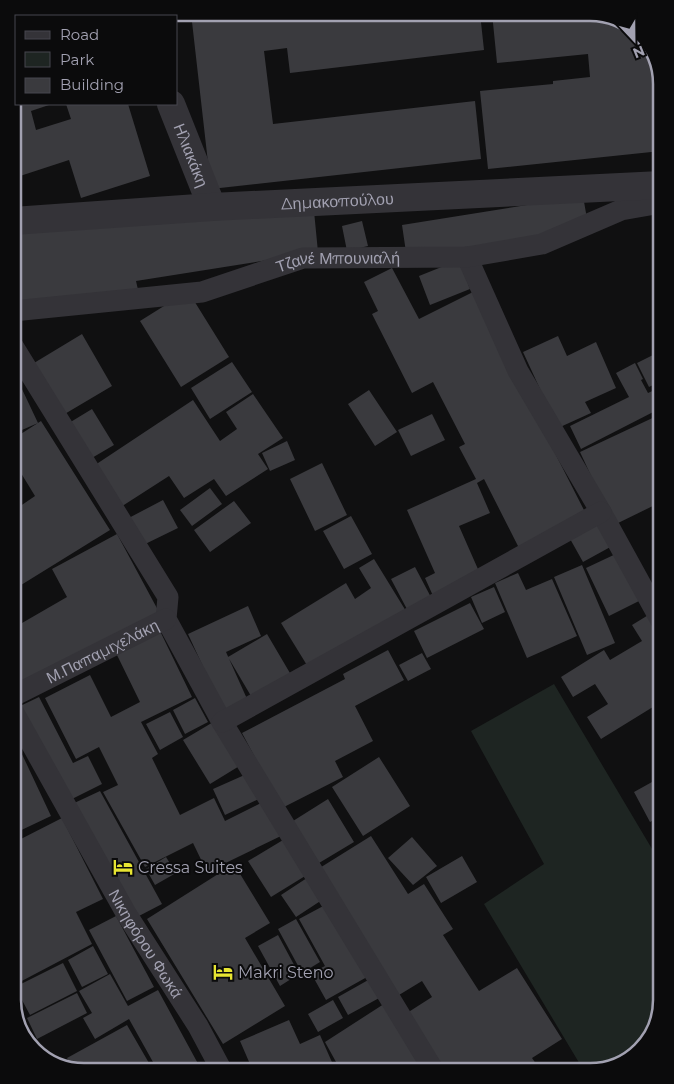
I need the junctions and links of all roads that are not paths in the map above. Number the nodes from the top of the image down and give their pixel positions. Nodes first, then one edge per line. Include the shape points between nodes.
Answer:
1 (171, 105) edge
2 (653, 186) edge
3 (653, 205) edge
4 (212, 207) junction
5 (21, 219) edge
6 (467, 257) junction
7 (21, 310) edge
8 (21, 359) edge
9 (601, 512) junction
10 (653, 605) edge
11 (166, 619) junction
12 (21, 692) edge
13 (222, 722) junction
14 (21, 726) edge
15 (218, 1063) edge
16 (429, 1063) edge

1 - 4 street, Ηλιακάκη
2 - 4 street, Δημακοπούλου
3 - 6 lane, Τζανέ Μπουνιαλή via 621,210 542,244
4 - 5 street, Δημακοπούλου
6 - 7 lane, Τζανέ Μπουνιαλή via 303,258 202,292
6 - 9 lane via 518,371
8 - 11 lane via 168,597
9 - 10 lane
9 - 13 lane
11 - 12 lane, Μ.Παπαμιχελάκη
11 - 13 lane
13 - 16 lane
14 - 15 lane, Νικηφόρου Φωκά via 127,915 198,1026

